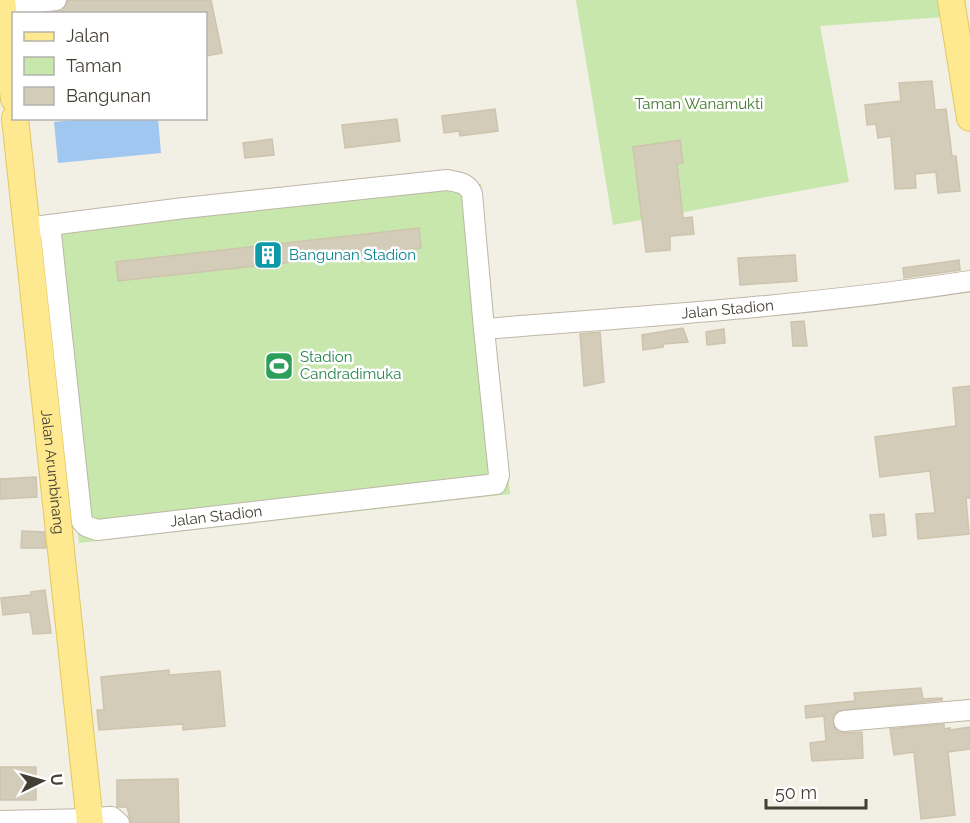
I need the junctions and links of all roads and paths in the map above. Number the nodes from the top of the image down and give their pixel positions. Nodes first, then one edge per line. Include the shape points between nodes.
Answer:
1 (56, 0) edge
2 (951, 0) edge
3 (2, 3) edge
4 (12, 83) edge
5 (970, 118) edge
6 (15, 120) edge
7 (38, 227) junction
8 (970, 281) edge
9 (484, 329) junction
10 (970, 710) edge
11 (844, 721) dead end
12 (0, 821) edge
13 (90, 821) edge
14 (119, 823) edge

1 - 3 street
2 - 5 main road
3 - 4 main road
6 - 7 main road, Jalan Arumbinang
7 - 9 street, Jalan Stadion via 447,180 464,183 472,194
7 - 9 street, Jalan Stadion via 82,522 97,530 496,484 499,475
7 - 13 main road, Jalan Arumbinang
8 - 9 street, Jalan Stadion via 806,303
10 - 11 street
12 - 13 street
13 - 14 street via 112,817

